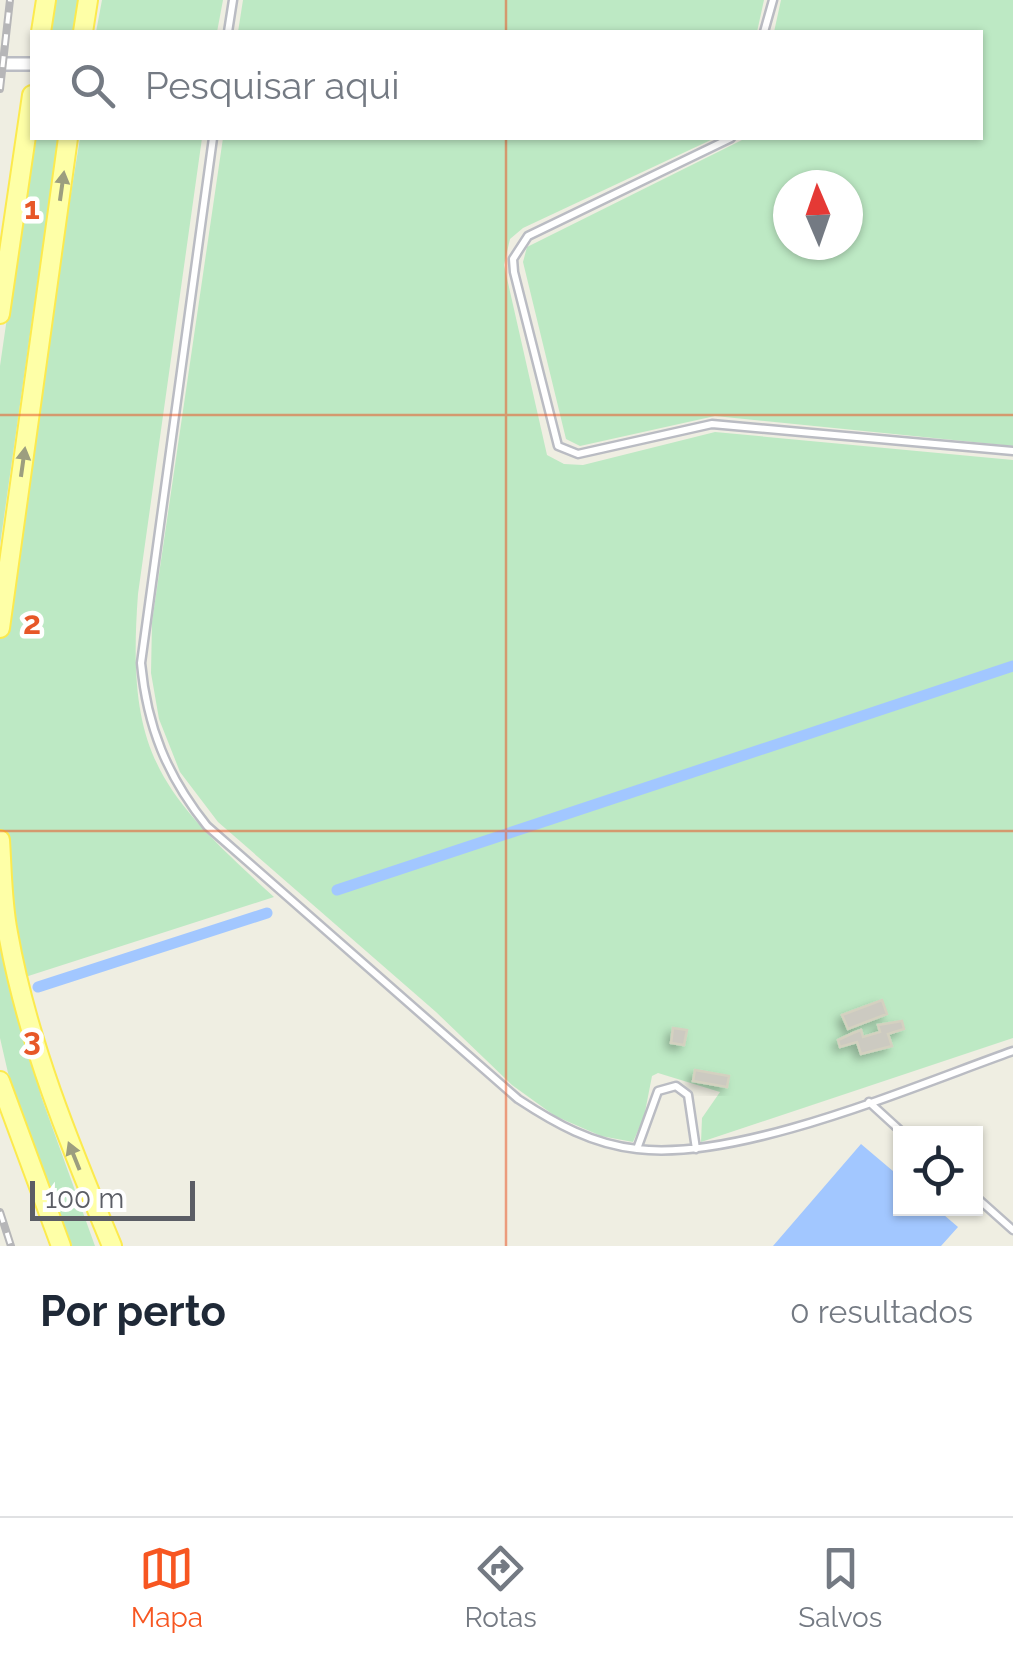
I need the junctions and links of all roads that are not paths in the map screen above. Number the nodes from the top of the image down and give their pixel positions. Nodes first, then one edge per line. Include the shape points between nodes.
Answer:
1 (46, 0) edge
2 (88, 0) edge
3 (234, 0) edge
4 (773, 0) edge
5 (41, 30) edge
6 (83, 30) edge
7 (228, 30) edge
8 (765, 30) edge
9 (0, 64) edge
10 (30, 64) edge
11 (30, 109) edge
12 (68, 140) edge
13 (213, 140) edge
14 (726, 140) edge
15 (0, 314) edge
16 (1013, 451) edge
17 (0, 628) edge
18 (0, 840) edge
19 (1013, 1052) edge
20 (0, 1081) edge
21 (869, 1102) junction
22 (895, 1126) edge
23 (696, 1149) junction
24 (637, 1150) junction
25 (983, 1203) edge
26 (1013, 1230) edge
27 (61, 1246) edge
28 (112, 1246) edge

1 - 5 main road
2 - 6 main road
3 - 7 lane
4 - 8 lane
9 - 10 street
11 - 15 main road
17 -> 12 main road
13 - 24 lane via 141,662 160,754 207,826 518,1099 577,1134
14 - 16 lane via 528,236 518,249 514,272 558,446 578,454 712,424
28 -> 18 main road via 68,1140 25,1007 7,930
19 - 21 lane
20 - 27 main road
21 - 22 lane
21 - 23 lane
23 - 24 lane
23 - 24 lane via 688,1095 676,1086 658,1091
25 - 26 lane

